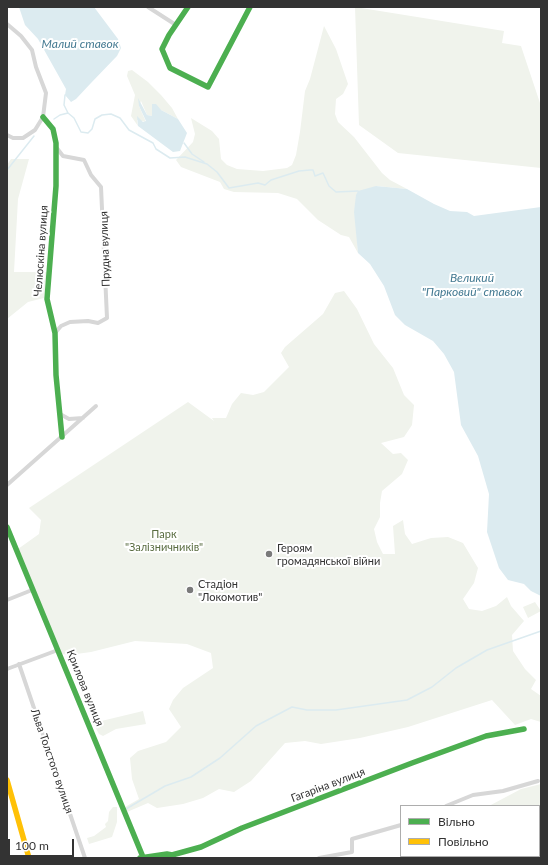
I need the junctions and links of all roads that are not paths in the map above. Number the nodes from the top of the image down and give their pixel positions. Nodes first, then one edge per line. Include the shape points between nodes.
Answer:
1 (148, 7) edge
2 (188, 7) edge
3 (250, 7) edge
4 (7, 24) edge
5 (176, 25) junction
6 (43, 117) junction
7 (7, 135) edge
8 (56, 147) junction
9 (64, 156) junction
10 (56, 161) junction
11 (55, 333) junction
12 (96, 406) dead end
13 (60, 414) junction
14 (83, 418) junction
15 (62, 437) junction
16 (7, 485) edge
17 (7, 527) edge
18 (32, 590) junction
19 (7, 600) edge
20 (58, 650) junction
21 (19, 664) junction
22 (7, 669) edge
23 (524, 729) dead end
24 (7, 780) edge
25 (538, 781) dead end
26 (448, 805) edge
27 (400, 825) edge
28 (29, 858) edge
29 (85, 858) edge
30 (141, 858) edge
31 (319, 858) edge

1 - 5 street
2 - 5 street
3 - 5 street via 208,87 170,68 162,49
4 - 6 street via 32,50 46,93
6 - 7 street via 35,130 23,138
6 - 8 street, Челюскіна вулиця via 53,129
8 - 9 street
8 - 10 street, Челюскіна вулиця
9 - 10 street
9 - 11 street, Прудна вулиця via 84,160 91,175 101,187 107,318 98,323 70,322 61,326
10 - 11 street, Челюскіна вулиця via 47,299
11 - 13 street, Челюскіна вулиця
12 - 14 street
13 - 14 street via 69,419
13 - 15 street, Челюскіна вулиця
14 - 15 street
15 - 16 street
17 - 18 street, Крилова вулиця
18 - 19 street
18 - 20 street, Крилова вулиця
20 - 21 street
20 - 30 street, Крилова вулиця
21 - 22 street
21 - 29 street, Льва Толстого вулиця
23 - 30 street, Гагаріна вулиця via 486,736 412,763 242,828 201,847 172,855
24 - 28 street
25 - 26 street via 503,791 473,795
27 - 31 street via 352,839 352,852

